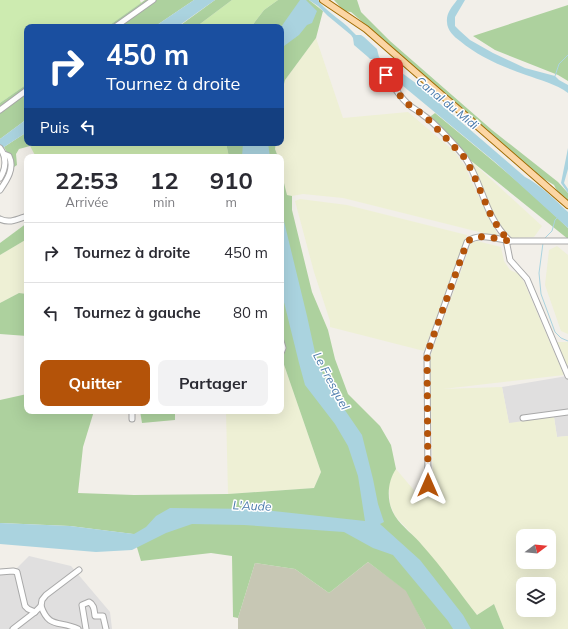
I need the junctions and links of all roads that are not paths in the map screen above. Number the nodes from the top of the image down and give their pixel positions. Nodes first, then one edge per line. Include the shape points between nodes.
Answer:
1 (153, 0) edge
2 (325, 1) edge
3 (146, 2) edge
4 (119, 24) edge
5 (386, 75) dead end
6 (24, 92) edge
7 (0, 110) edge
8 (2, 151) edge
9 (0, 178) edge
10 (0, 190) edge
11 (568, 205) edge
12 (24, 217) edge
13 (0, 220) edge
14 (508, 241) junction
15 (568, 241) edge
16 (568, 376) edge
17 (568, 412) edge
18 (132, 414) edge
19 (523, 418) dead end
20 (132, 419) dead end
21 (428, 485) dead end
22 (79, 570) dead end
23 (0, 572) edge
24 (41, 606) junction
25 (35, 612) junction
26 (53, 624) junction
27 (64, 627) edge
28 (13, 629) edge
29 (49, 629) edge
30 (78, 629) edge
31 (86, 629) edge
32 (106, 629) edge

1 - 3 street
2 - 11 main road via 366,29
3 - 4 street
5 - 14 street via 409,105 424,115 464,157 492,218
6 - 7 street
8 - 9 street via 5,166
8 - 10 street via 11,160 8,178
12 - 13 street via 4,222
14 - 15 street
14 - 16 street via 510,260 527,278
14 - 21 street via 480,236 467,242 427,354
17 - 19 street
18 - 20 street
22 - 24 street via 46,595
23 - 25 street via 17,572 25,606
24 - 25 street
24 - 26 street via 43,614
25 - 28 street
26 - 27 street
26 - 29 street
27 - 30 street
31 - 32 street via 82,605 89,602 94,606 95,616 103,616

